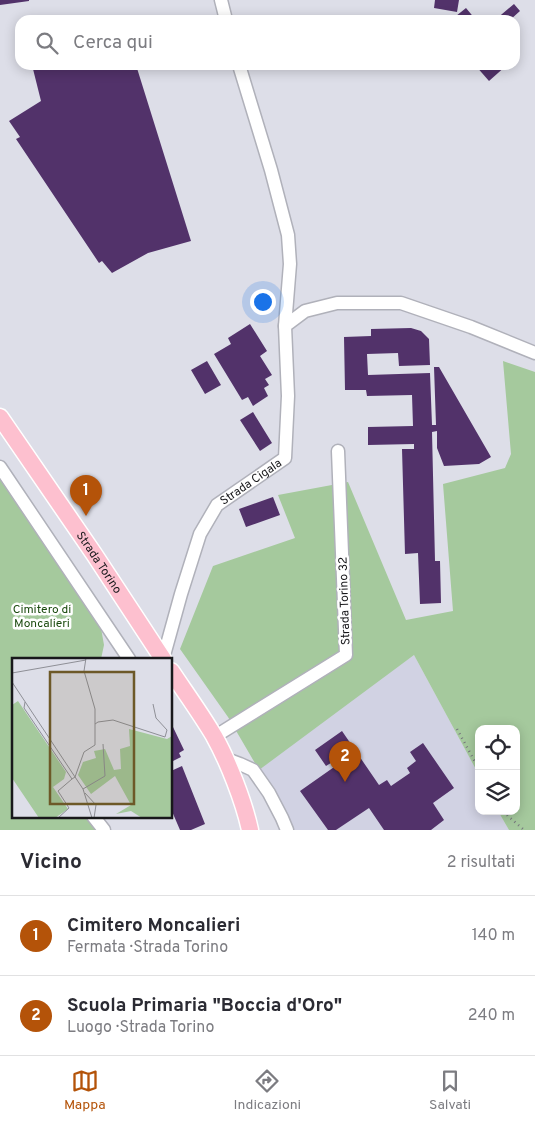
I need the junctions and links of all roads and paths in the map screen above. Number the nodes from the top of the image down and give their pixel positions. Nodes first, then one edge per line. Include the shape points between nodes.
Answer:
1 (220, 0) edge
2 (224, 15) edge
3 (240, 70) edge
4 (285, 326) junction
5 (535, 353) edge
6 (0, 417) edge
7 (338, 451) dead end
8 (0, 467) edge
9 (128, 658) edge
10 (162, 658) edge
11 (163, 658) edge
12 (172, 673) edge
13 (457, 730) dead end
14 (214, 737) junction
15 (224, 758) junction
16 (475, 762) edge
17 (507, 815) edge
18 (95, 818) edge
19 (104, 830) edge
20 (250, 830) edge
21 (287, 830) edge
22 (524, 830) edge

1 - 2 street
3 - 4 street, Strada Cigala via 288,234 290,264
4 - 5 street via 304,311 337,303 401,303
4 - 11 street, Strada Cigala via 288,396 285,458 217,505 200,534
6 - 10 main road, Strada Torino
7 - 14 street, Strada Torino 32 via 346,655
8 - 9 street
12 - 14 main road
13 - 16 path
14 - 15 main road
15 - 20 main road
15 - 21 street via 253,770 269,793
17 - 22 path
18 - 19 street

